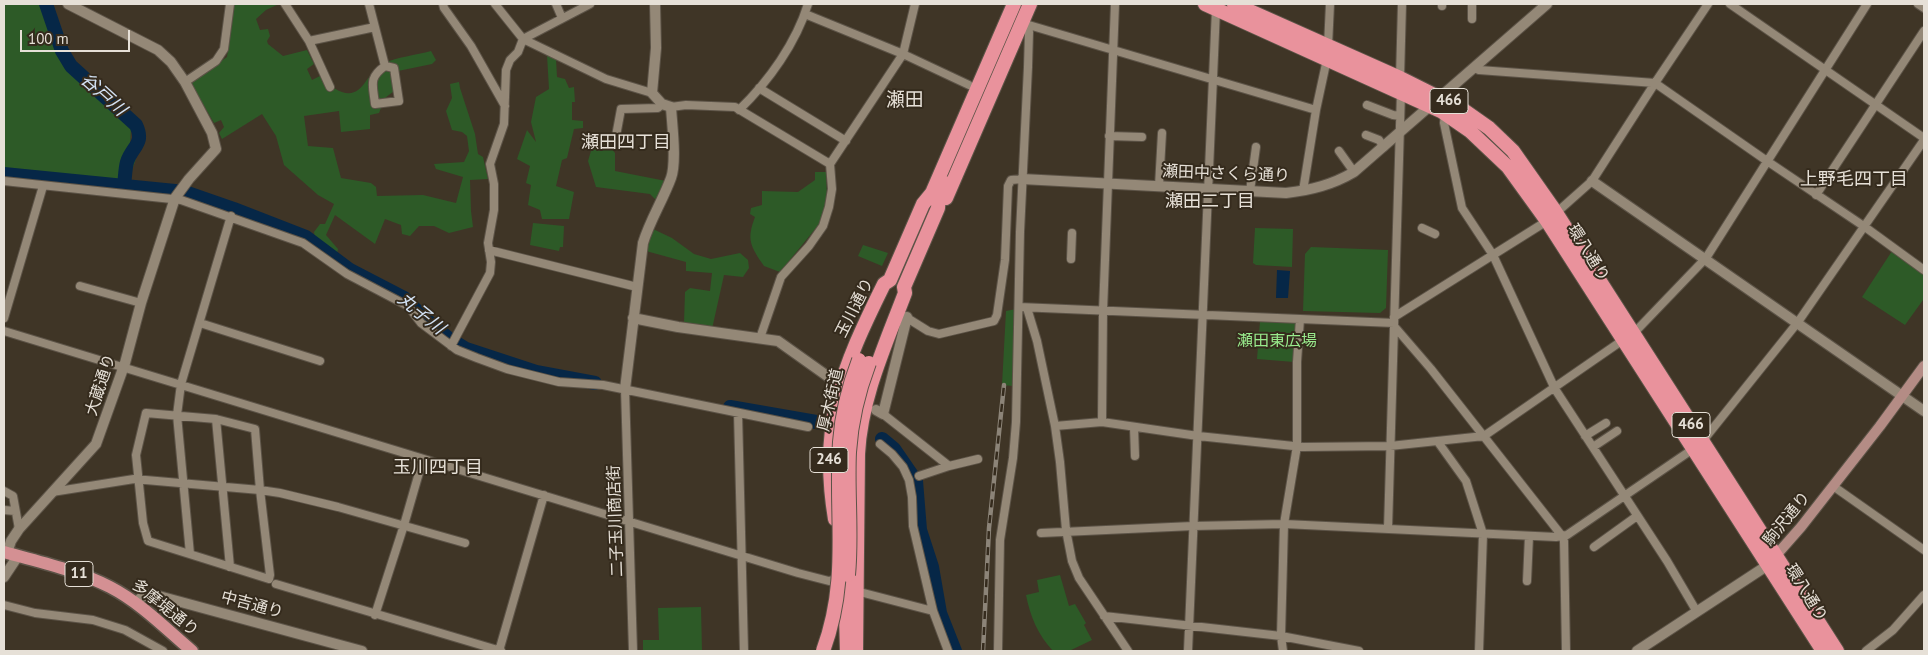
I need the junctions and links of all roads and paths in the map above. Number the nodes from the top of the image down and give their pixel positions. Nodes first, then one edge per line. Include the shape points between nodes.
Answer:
1 (68, 4) edge
2 (230, 4) edge
3 (285, 4) edge
4 (369, 4) edge
5 (443, 4) edge
6 (495, 4) edge
7 (556, 4) edge
8 (590, 4) edge
9 (655, 4) edge
10 (808, 4) edge
11 (915, 4) edge
12 (1004, 4) edge
13 (1014, 4) edge
14 (1023, 4) edge
15 (1030, 4) edge
16 (1115, 4) edge
17 (1234, 4) edge
18 (1330, 4) edge
19 (1402, 4) edge
20 (1472, 4) edge
21 (1547, 4) edge
22 (1708, 4) edge
23 (1730, 4) edge
24 (1867, 4) edge
25 (1918, 4) edge
26 (1210, 6) edge
27 (84, 8) edge
28 (1924, 8) edge
29 (805, 14) junction
30 (562, 18) junction
31 (1472, 19) dead end
32 (1022, 23) junction
33 (375, 27) junction
34 (1924, 31) edge
35 (523, 39) junction
36 (309, 41) junction
37 (1113, 50) junction
38 (1328, 53) junction
39 (903, 54) junction
40 (385, 66) junction
41 (1474, 68) junction
42 (1826, 69) junction
43 (1213, 79) junction
44 (185, 82) junction
45 (1655, 83) junction
46 (970, 85) junction
47 (1401, 85) junction
48 (330, 87) dead end
49 (759, 88) junction
50 (652, 93) junction
51 (1435, 101) junction
52 (1368, 104) dead end
53 (1876, 104) junction
54 (505, 106) junction
55 (667, 106) junction
56 (739, 110) junction
57 (1316, 110) junction
58 (1445, 114) junction
59 (1400, 116) junction
60 (1162, 133) dead end
61 (1399, 133) junction
62 (1366, 135) dead end
63 (616, 136) dead end
64 (1109, 136) junction
65 (1142, 137) dead end
66 (1924, 139) edge
67 (846, 140) junction
68 (1256, 147) dead end
69 (1384, 147) junction
70 (1339, 151) dead end
71 (1767, 161) junction
72 (830, 164) junction
73 (1354, 172) junction
74 (1022, 179) junction
75 (1592, 181) junction
76 (4, 182) edge
77 (1107, 183) junction
78 (43, 186) junction
79 (1159, 186) junction
80 (1208, 188) junction
81 (1250, 191) junction
82 (1303, 191) junction
83 (178, 194) junction
84 (1816, 195) junction
85 (922, 204) junction
86 (938, 208) junction
87 (231, 216) junction
88 (1552, 218) junction
89 (1865, 227) junction
90 (1422, 228) dead end
91 (1072, 233) dead end
92 (1435, 234) dead end
93 (489, 250) junction
94 (1493, 255) junction
95 (1706, 258) junction
96 (1071, 259) dead end
97 (1005, 260) junction
98 (1020, 262) junction
99 (1924, 270) edge
100 (890, 280) junction
101 (80, 286) dead end
102 (637, 287) junction
103 (904, 287) junction
104 (141, 303) junction
105 (1023, 308) junction
106 (1102, 310) junction
107 (903, 314) junction
108 (1203, 315) junction
109 (4, 318) edge
110 (633, 318) junction
111 (1300, 319) junction
112 (1394, 322) junction
113 (1798, 322) junction
114 (200, 323) junction
115 (4, 331) edge
116 (1628, 337) junction
117 (760, 338) junction
118 (452, 344) junction
119 (320, 361) dead end
120 (864, 362) junction
121 (1924, 366) edge
122 (123, 367) junction
123 (830, 378) dead end
124 (181, 384) junction
125 (626, 386) junction
126 (1555, 389) junction
127 (1902, 396) junction
128 (1924, 411) edge
129 (879, 412) joint
130 (738, 413) junction
131 (177, 415) junction
132 (216, 420) junction
133 (1102, 422) junction
134 (1606, 423) dead end
135 (1055, 426) junction
136 (808, 427) dead end
137 (1134, 427) junction
138 (1617, 431) dead end
139 (1198, 436) junction
140 (1484, 436) junction
141 (1585, 436) junction
142 (1438, 442) junction
143 (880, 444) dead end
144 (1296, 446) junction
145 (1390, 446) junction
146 (1697, 446) junction
147 (1593, 447) junction
148 (1135, 456) dead end
149 (423, 459) junction
150 (978, 459) dead end
151 (949, 466) junction
152 (919, 476) dead end
153 (140, 480) junction
154 (183, 484) junction
155 (1833, 486) junction
156 (222, 487) junction
157 (260, 490) junction
158 (4, 491) edge
159 (52, 492) junction
160 (544, 496) junction
161 (1624, 496) junction
162 (4, 510) edge
163 (15, 511) junction
164 (1637, 516) junction
165 (630, 521) junction
166 (1284, 524) junction
167 (404, 525) junction
168 (1193, 526) junction
169 (19, 528) junction
170 (1388, 529) junction
171 (1066, 530) junction
172 (1041, 533) dead end
173 (1483, 534) junction
174 (1529, 536) junction
175 (1562, 536) junction
176 (465, 543) dead end
177 (1594, 547) dead end
178 (1924, 550) edge
179 (9, 554) edge
180 (190, 554) junction
181 (742, 556) junction
182 (1767, 565) junction
183 (230, 567) junction
184 (4, 577) edge
185 (845, 577) junction
186 (1527, 581) dead end
187 (276, 584) dead end
188 (856, 591) junction
189 (1924, 595) edge
190 (135, 603) junction
191 (4, 605) edge
192 (933, 611) junction
193 (1697, 612) junction
194 (376, 615) junction
195 (1104, 616) junction
196 (1189, 625) junction
197 (1281, 636) junction
198 (1640, 650) edge
199 (162, 651) edge
200 (192, 651) edge
201 (362, 651) edge
202 (500, 651) edge
203 (633, 651) edge
204 (744, 651) edge
205 (823, 651) edge
206 (833, 651) edge
207 (847, 651) edge
208 (856, 651) edge
209 (948, 651) edge
210 (998, 651) edge
211 (1128, 651) edge
212 (1188, 651) edge
213 (1283, 651) edge
214 (1359, 651) edge
215 (1479, 651) edge
216 (1566, 651) edge
217 (1822, 651) edge
218 (1837, 651) edge
219 (1866, 651) edge

1 - 27 street, 大蔵通り
2 - 44 street via 224,49 216,61
3 - 36 street
4 - 33 street
5 - 54 street
6 - 35 street
7 - 30 street
8 - 30 street
9 - 50 street
10 - 29 street
11 - 39 street
12 - 46 highway, 246
13 - 85 highway, 玉川通り / 246 via 932,193
14 - 86 highway, 246 via 939,196
15 - 32 highway, 246
16 - 37 street
17 - 38 highway, 環八通り / 466
18 - 38 street
19 - 47 street
20 - 31 street
21 - 41 street, 瀬田中さくら通り
22 - 45 street
23 - 42 street
24 - 42 street
25 - 28 street
26 - 38 highway, 環八通り / 466
26 - 43 street
27 - 44 street, 大蔵通り via 158,50
29 - 39 street
29 - 49 street via 797,33
30 - 35 street
32 - 37 street
32 - 74 street via 1029,32
32 - 86 highway, 246 via 946,199
33 - 36 street
33 - 40 street
34 - 53 street
35 - 50 street via 606,79
35 - 54 street via 506,70
36 - 48 street
37 - 43 street
37 - 64 street
38 - 47 highway, 環八通り / 466
38 - 57 street
39 - 46 street
39 - 67 street
40 - 40 street via 394,68 399,101 375,104 372,80
41 - 45 street
41 - 51 street, 瀬田中さくら通り
42 - 53 street
42 - 71 street
43 - 57 street
43 - 80 street
44 - 83 street, 大蔵通り via 212,133 216,149
45 - 71 street
45 - 75 street
46 - 85 highway, 246 via 924,191
47 - 51 highway, 環八通り / 466
47 - 59 street
49 - 56 street
49 - 67 street
50 - 55 street
51 - 58 highway, 環八通り / 466
51 - 61 street, 瀬田中さくら通り
51 - 88 highway, 環八通り / 466 via 1476,118 1501,138 1524,164
52 - 59 street
53 - 66 street
53 - 84 street
54 - 93 street via 504,124 490,164 494,210
55 - 56 street via 718,106
55 - 63 street via 621,109
55 - 102 street via 673,168 643,243
56 - 72 street
57 - 82 street
58 - 88 highway, 環八通り / 466 via 1474,135 1508,168
58 - 94 street via 1444,123 1462,208
59 - 61 street
60 - 79 street
61 - 69 street, 瀬田中さくら通り
61 - 112 street
62 - 69 street via 1379,140
64 - 65 street
64 - 77 street
66 - 89 street
67 - 72 street
68 - 81 street
69 - 73 street, 瀬田中さくら通り
70 - 73 street
71 - 84 street
71 - 95 street
72 - 117 street via 832,189 822,226 781,277
73 - 82 street, 瀬田中さくら通り via 1333,183
74 - 77 street, 瀬田中さくら通り
74 - 97 street via 1011,180 1008,186
74 - 98 street
75 - 88 street
75 - 95 street
76 - 78 street
77 - 79 street, 瀬田中さくら通り
77 - 106 street
78 - 83 street via 137,196
78 - 109 street
79 - 80 street, 瀬田中さくら通り
80 - 81 street, 瀬田中さくら通り
80 - 108 street
81 - 82 street, 瀬田中さくら通り
83 - 87 street
83 - 104 street, 大蔵通り
84 - 89 street
85 - 100 highway, 玉川通り / 246
86 - 103 highway, 246
87 - 114 street
87 - 118 street via 303,244 347,274 408,306 421,323
88 - 94 street
88 - 116 highway, 環八通り / 466
89 - 99 street
89 - 113 street
90 - 92 street
91 - 96 street
93 - 102 street
93 - 118 street via 490,272
94 - 112 street
94 - 126 street
95 - 113 street
95 - 116 street
97 - 98 street
97 - 107 street via 994,320 939,334 928,331
98 - 105 street
100 - 120 highway, 厚木街道 / 246
100 - 185 highway, 玉川通り / 246 via 884,284 845,370 832,427 829,475
101 - 104 street
102 - 110 street
103 - 107 highway, 246
103 - 120 highway, 厚木街道 / 246
104 - 122 street, 大蔵通り
105 - 106 street
105 - 135 street via 1040,350
105 - 210 street via 1016,434 1000,540
106 - 108 street
106 - 133 street
107 - 129 street
107 - 188 highway, 246 via 873,377 861,424
108 - 111 street
108 - 139 street
110 - 117 street
110 - 125 street
111 - 112 street
111 - 144 street
112 - 140 street
112 - 145 street
113 - 127 street
113 - 146 street
114 - 119 street
114 - 124 street
115 - 122 street
116 - 126 street
116 - 146 highway, 環八通り / 466
117 - 123 street via 782,342
118 - 125 street via 477,358 559,382
120 - 205 highway, 厚木街道 / 246, bridge via 847,396 841,435 840,567 834,613
120 - 206 highway, 厚木街道 / 246, bridge via 849,453 847,588
121 - 127 main road, 駒沢通り
122 - 124 street
122 - 159 street, 大蔵通り via 96,444
124 - 131 street
124 - 149 street
125 - 130 street
125 - 165 street, 二子玉川商店街
126 - 140 street
126 - 141 street
127 - 128 street
127 - 155 main road, 駒沢通り
129 - 151 street
130 - 136 street
130 - 181 street
131 - 132 street
131 - 153 street via 146,413 136,455
131 - 154 street
132 - 156 street
132 - 157 street via 255,429
133 - 135 street
133 - 137 street
134 - 141 street
135 - 171 street
137 - 139 street
137 - 148 street
138 - 147 street
139 - 144 street
139 - 168 street
140 - 142 street
140 - 175 street
141 - 147 street
142 - 145 street
142 - 173 street via 1466,481
143 - 192 street via 903,467 909,480 913,526
144 - 145 street
144 - 166 street
145 - 170 street
146 - 161 street
146 - 182 highway, 環八通り / 466
147 - 161 street
149 - 160 street
149 - 167 street
150 - 151 street
151 - 152 street
153 - 154 street
153 - 159 street
153 - 180 street via 143,524 148,541
154 - 156 street
154 - 180 street
155 - 178 street
155 - 182 main road, 駒沢通り
156 - 157 street
156 - 183 street
157 - 167 street
157 - 183 street via 269,579
158 - 163 street via 12,496
159 - 169 street, 大蔵通り
160 - 165 street
160 - 202 street
161 - 164 street
161 - 175 street
162 - 163 street
163 - 169 street
164 - 177 street
164 - 193 street
165 - 181 street
165 - 203 street, 二子玉川商店街
166 - 168 street
166 - 170 street
166 - 197 street
167 - 176 street
167 - 194 street
168 - 171 street
168 - 196 street
169 - 179 street, 大蔵通り via 11,541
170 - 173 street
171 - 172 street
171 - 195 street via 1079,578
173 - 174 street
173 - 215 street
174 - 175 street
174 - 186 street
175 - 216 street
179 - 184 street, 大蔵通り
179 - 190 main road, 多摩堤通り / 11 via 96,581
180 - 183 street
181 - 185 street via 829,581
181 - 204 street
182 - 193 street, 駒沢通り
182 - 217 highway, 環八通り / 466
182 - 218 highway, 環八通り / 466
185 - 207 highway, 玉川通り / 246
187 - 194 street
188 - 192 street
188 - 208 highway, 246
189 - 219 street via 1893,630
190 - 200 main road, 多摩堤通り / 11
190 - 201 street, 中吉通り via 143,596 155,595
191 - 199 street via 100,622 125,630
192 - 209 street
193 - 198 street, 駒沢通り
194 - 202 street
195 - 196 street
195 - 211 street
196 - 197 street
196 - 212 street
197 - 213 street
197 - 214 street

